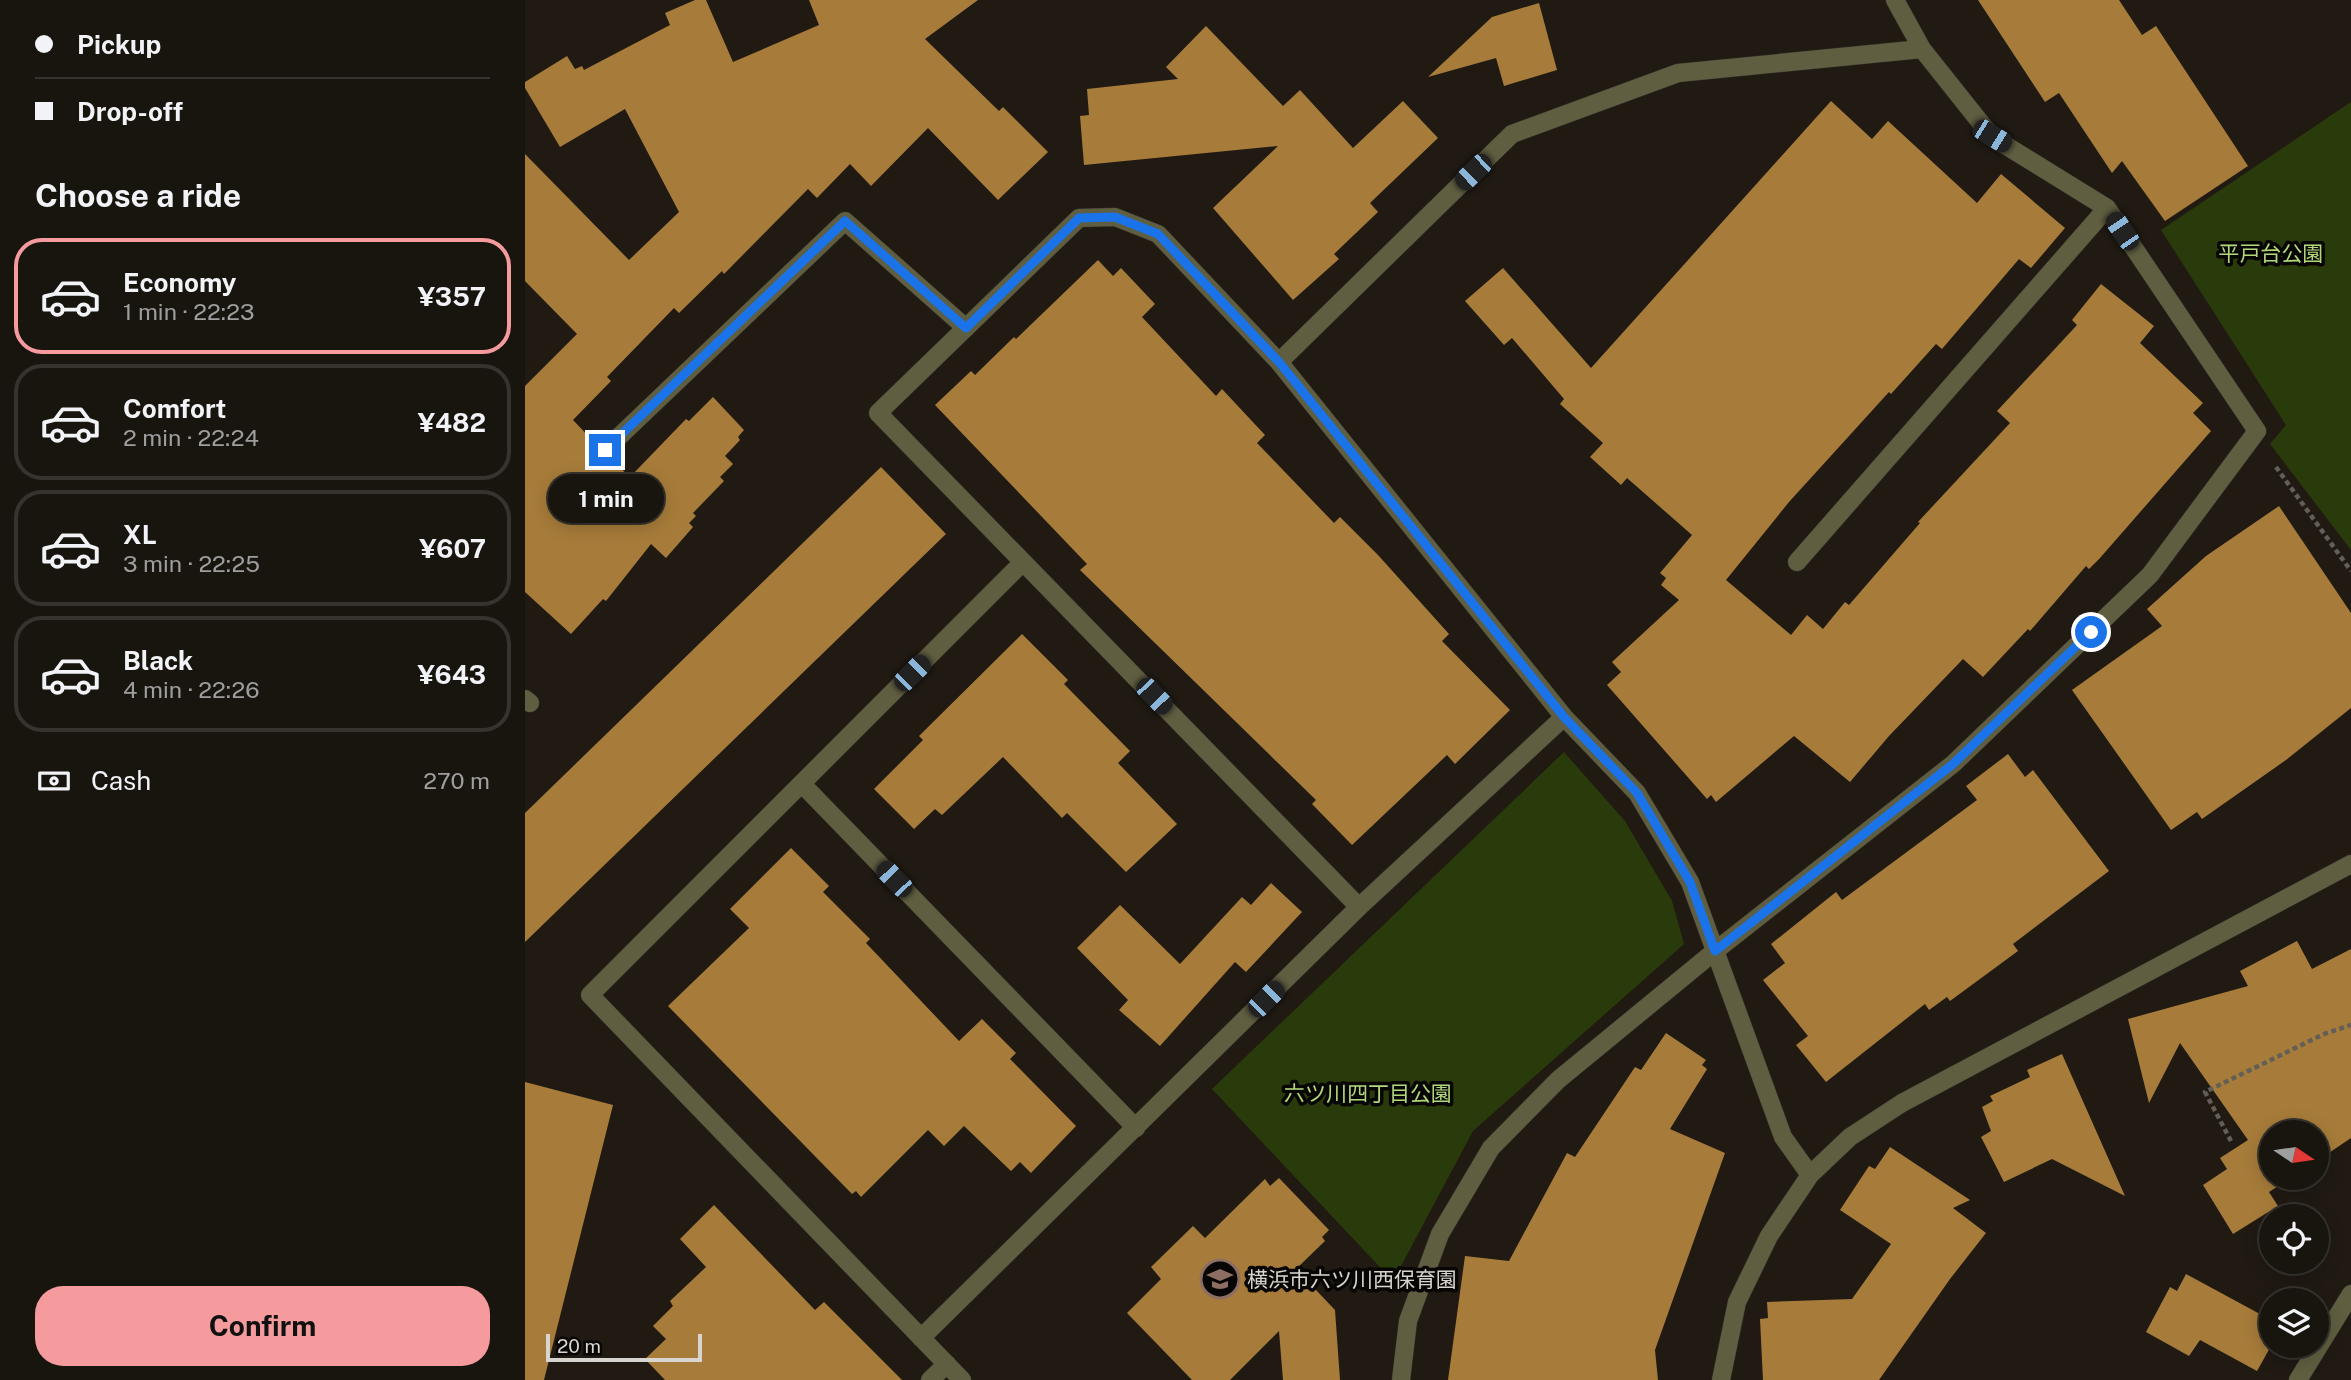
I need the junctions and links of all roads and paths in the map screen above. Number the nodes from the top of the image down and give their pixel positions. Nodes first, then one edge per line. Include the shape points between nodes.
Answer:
1 (1895, 0) edge
2 (1922, 49) junction
3 (2107, 208) junction
4 (966, 328) junction
5 (1279, 362) junction
6 (2254, 436) junction
7 (605, 450) dead end
8 (1023, 562) junction
9 (1797, 562) dead end
10 (2351, 571) edge
11 (1564, 717) junction
12 (802, 784) junction
13 (2351, 864) edge
14 (1359, 907) junction
15 (1715, 951) junction
16 (2351, 1025) edge
17 (1136, 1128) junction
18 (2231, 1141) dead end
19 (1810, 1175) junction
20 (2351, 1294) edge
21 (921, 1338) junction
22 (947, 1364) junction
23 (930, 1380) edge
24 (962, 1380) edge
25 (1401, 1380) edge
26 (1721, 1380) edge
27 (2298, 1380) edge

1 - 2 street
2 - 3 street via 1992,136
2 - 5 street via 1678,73 1512,134
3 - 6 street via 2257,431
3 - 9 street
4 - 5 street via 1079,218 1115,217 1158,234
4 - 7 street via 845,221
4 - 8 street via 878,413
5 - 11 street
6 - 10 path
6 - 15 street via 2150,575 1953,764
8 - 12 street
8 - 14 street
11 - 14 street
11 - 15 street via 1637,793 1690,882
12 - 17 street
12 - 21 street via 590,995
13 - 19 street via 1902,1103 1850,1137
14 - 17 street
15 - 19 street via 1783,1137
15 - 25 street via 1558,1080 1491,1148 1440,1234 1408,1321
16 - 18 path via 2205,1093
17 - 21 street
19 - 26 street via 1769,1236 1737,1302
20 - 27 street
21 - 22 street
22 - 23 street
22 - 24 street

